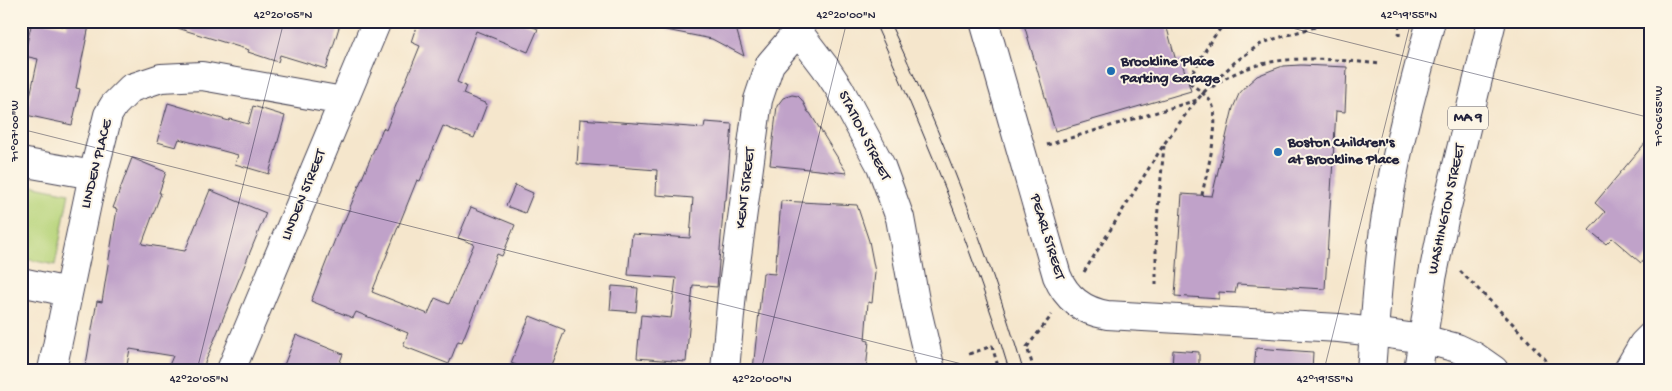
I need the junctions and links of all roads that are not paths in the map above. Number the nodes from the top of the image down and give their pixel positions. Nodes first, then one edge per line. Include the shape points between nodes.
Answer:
1 (377, 21) edge
2 (984, 21) edge
3 (1418, 21) edge
4 (1432, 21) edge
5 (1492, 21) edge
6 (794, 26) edge
7 (1422, 56) junction
8 (343, 101) junction
9 (21, 162) edge
10 (93, 175) junction
11 (21, 282) edge
12 (68, 292) junction
13 (1374, 332) junction
14 (1651, 336) edge
15 (1423, 339) junction
16 (52, 370) edge
17 (231, 370) edge
18 (725, 370) edge
19 (931, 370) edge
20 (1363, 370) edge
21 (1371, 370) edge
22 (1418, 370) edge
23 (1494, 370) edge
24 (1628, 370) edge

1 - 8 main road, LINDEN STREET
2 - 13 main road, PEARL STREET via 1058,276 1064,289 1079,305 1107,315
3 - 7 main road
4 - 7 main road
5 - 15 main road, WASHINGTON STREET / MA 9 via 1445,215
6 - 18 main road, KENT STREET via 770,64 758,100
6 - 19 main road, STATION STREET via 839,88 891,191 900,218
7 - 13 main road via 1390,192
8 - 10 main road, LINDEN PLACE via 202,76 162,78 130,88 114,105 108,115
8 - 17 main road, LINDEN STREET
9 - 10 main road
10 - 12 main road, LINDEN PLACE
11 - 12 main road
12 - 16 main road, LINDEN PLACE
13 - 15 main road, PEARL STREET
13 - 20 main road
13 - 21 main road
14 - 24 main road
15 - 22 main road, WASHINGTON STREET / MA 9
15 - 23 main road, PEARL STREET via 1463,350

